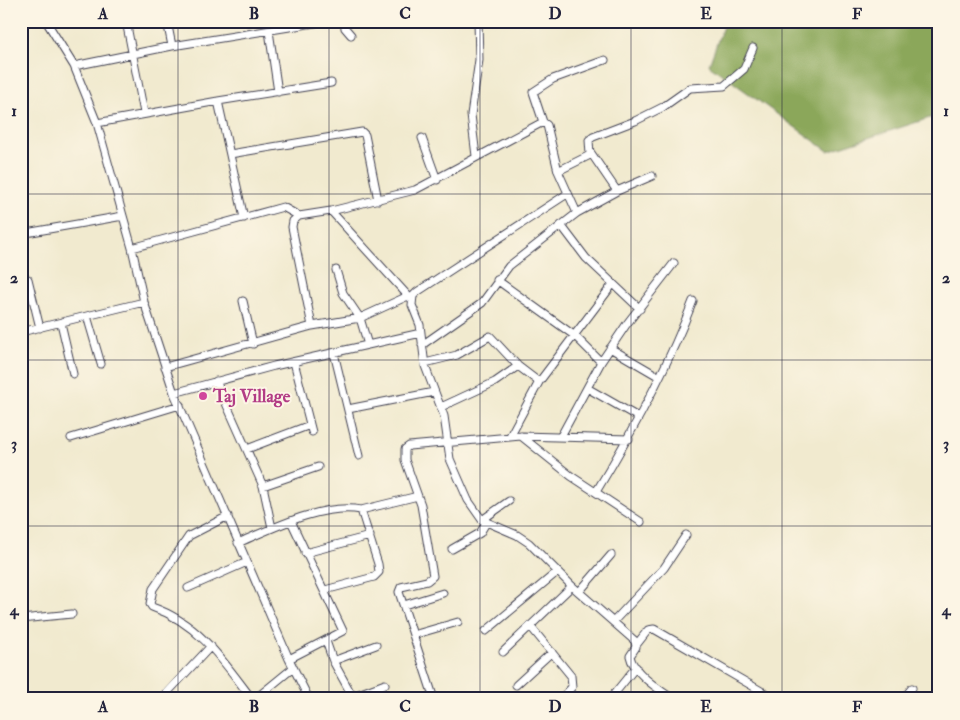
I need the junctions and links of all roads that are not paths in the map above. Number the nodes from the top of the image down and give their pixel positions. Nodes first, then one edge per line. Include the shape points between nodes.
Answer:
1 (46, 21) edge
2 (126, 21) edge
3 (167, 21) edge
4 (327, 21) edge
5 (344, 21) edge
6 (478, 21) edge
7 (313, 23) edge
8 (269, 31) junction
9 (351, 36) dead end
10 (172, 46) junction
11 (753, 48) dead end
12 (133, 54) junction
13 (605, 60) dead end
14 (74, 66) junction
15 (331, 83) dead end
16 (278, 92) junction
17 (218, 101) junction
18 (144, 113) junction
19 (543, 122) junction
20 (97, 123) junction
21 (422, 138) dead end
22 (591, 153) junction
23 (230, 154) junction
24 (476, 156) junction
25 (558, 170) junction
26 (652, 176) dead end
27 (437, 180) junction
28 (617, 191) junction
29 (567, 194) junction
30 (378, 200) junction
31 (330, 211) junction
32 (577, 213) junction
33 (123, 216) junction
34 (299, 216) junction
35 (244, 218) junction
36 (561, 225) junction
37 (26, 233) dead end
38 (132, 248) junction
39 (674, 263) dead end
40 (336, 270) dead end
41 (28, 279) dead end
42 (497, 280) junction
43 (613, 284) junction
44 (410, 298) junction
45 (693, 300) dead end
46 (243, 301) dead end
47 (144, 302) junction
48 (640, 309) junction
49 (87, 316) junction
50 (360, 318) junction
51 (61, 323) junction
52 (312, 326) junction
53 (40, 328) junction
54 (21, 332) edge
55 (421, 333) junction
56 (574, 336) junction
57 (253, 344) junction
58 (368, 345) junction
59 (422, 345) junction
60 (610, 348) junction
61 (334, 353) junction
62 (294, 362) junction
63 (601, 362) junction
64 (425, 363) junction
65 (101, 364) dead end
66 (518, 366) junction
67 (164, 367) junction
68 (73, 374) dead end
69 (658, 376) junction
70 (216, 381) junction
71 (539, 382) junction
72 (588, 388) junction
73 (434, 392) junction
74 (174, 393) junction
75 (180, 405) junction
76 (441, 406) junction
77 (348, 409) junction
78 (638, 417) junction
79 (510, 436) junction
80 (521, 436) junction
81 (561, 436) junction
82 (70, 438) dead end
83 (629, 438) junction
84 (448, 442) junction
85 (246, 449) junction
86 (359, 456) dead end
87 (318, 467) dead end
88 (263, 486) junction
89 (596, 492) junction
90 (418, 496) junction
91 (509, 500) dead end
92 (361, 510) junction
93 (228, 516) junction
94 (291, 521) junction
95 (484, 521) junction
96 (642, 522) dead end
97 (272, 528) junction
98 (686, 535) dead end
99 (370, 536) junction
100 (238, 543) junction
101 (452, 549) dead end
102 (305, 553) junction
103 (611, 554) dead end
104 (247, 562) junction
105 (557, 572) junction
106 (572, 586) junction
107 (188, 588) dead end
108 (325, 590) junction
109 (579, 592) junction
110 (443, 593) dead end
111 (404, 605) junction
112 (72, 614) dead end
113 (21, 619) edge
114 (458, 622) dead end
115 (613, 622) junction
116 (531, 627) junction
117 (486, 631) dead end
118 (413, 634) junction
119 (326, 641) junction
120 (637, 644) junction
121 (376, 645) dead end
122 (211, 646) junction
123 (503, 652) dead end
124 (552, 652) junction
125 (289, 659) junction
126 (333, 661) junction
127 (636, 667) junction
128 (293, 668) junction
129 (385, 684) dead end
130 (516, 685) dead end
131 (912, 688) dead end
132 (166, 694) dead end
133 (354, 698) edge
134 (254, 699) edge
135 (309, 699) edge
136 (434, 699) edge
137 (560, 699) edge
138 (610, 699) edge
139 (673, 699) edge
140 (775, 699) edge
141 (903, 699) edge

1 - 14 street
2 - 12 street
3 - 10 street
4 - 7 street
5 - 9 street
6 - 24 street via 479,60 471,115
7 - 8 street
8 - 10 street
8 - 16 street
10 - 12 street
11 - 22 street via 744,69 724,86 690,88 635,121 592,136 589,140
12 - 14 street
12 - 18 street
13 - 19 street via 570,72 534,90 532,94
14 - 20 street
15 - 16 street
16 - 17 street
17 - 18 street
17 - 23 street
18 - 20 street
19 - 24 street
19 - 25 street via 547,125
20 - 33 street
21 - 27 street
22 - 25 street
22 - 28 street
23 - 30 street via 362,132
23 - 35 street
24 - 27 street
25 - 29 street
26 - 28 street
27 - 30 street via 404,194
28 - 32 street
29 - 32 street
29 - 44 street via 484,250 452,267
30 - 31 street
31 - 34 street
31 - 44 street
32 - 36 street
33 - 37 street
33 - 38 street
34 - 35 street via 283,207
34 - 52 street via 292,227
35 - 38 street
36 - 42 street via 515,260
36 - 43 street via 586,258
38 - 47 street
39 - 48 street
40 - 50 street via 343,293
41 - 53 street
42 - 56 street
42 - 59 street via 482,304
43 - 48 street
43 - 56 street
44 - 50 street
44 - 55 street
45 - 69 street
46 - 57 street
47 - 49 street
47 - 67 street
48 - 60 street
49 - 51 street
49 - 65 street
50 - 52 street
50 - 58 street
51 - 53 street
51 - 68 street
52 - 57 street
53 - 54 street
55 - 58 street
55 - 59 street
56 - 63 street
56 - 71 street
57 - 67 street
58 - 61 street
59 - 64 street
60 - 63 street
60 - 69 street
61 - 62 street
61 - 77 street
62 - 70 street
62 - 85 street via 311,429
63 - 72 street
64 - 66 street via 457,355 490,336
64 - 73 street
66 - 71 street
66 - 76 street via 495,382
67 - 74 street
69 - 78 street
70 - 74 street
70 - 85 street
71 - 79 street
72 - 78 street
72 - 81 street
73 - 76 street
73 - 77 street
74 - 75 street
75 - 82 street
75 - 93 street
76 - 84 street
77 - 86 street
78 - 83 street
79 - 80 street
79 - 84 street
80 - 81 street
80 - 89 street
81 - 83 street
83 - 89 street
84 - 90 street via 405,449 405,460
84 - 95 street via 450,459 468,500
85 - 88 street
87 - 88 street
88 - 97 street
89 - 96 street
90 - 92 street
90 - 111 street via 433,576 427,581 401,587 399,592
91 - 95 street
92 - 94 street via 310,514
92 - 99 street
93 - 100 street
93 - 122 street via 188,536 153,589 150,601 152,608 186,623
94 - 97 street
94 - 102 street
95 - 101 street via 480,533
95 - 105 street via 529,543
97 - 100 street
98 - 115 street via 664,568
99 - 102 street
99 - 108 street via 380,569 378,574
100 - 104 street
102 - 108 street
103 - 109 street
104 - 107 street
104 - 125 street
105 - 106 street
105 - 117 street
106 - 109 street
106 - 116 street
108 - 119 street via 343,630
109 - 115 street
110 - 111 street
111 - 118 street
112 - 113 street
114 - 118 street
115 - 120 street
116 - 123 street
116 - 124 street
118 - 136 street
119 - 125 street
119 - 126 street
120 - 127 street via 630,656
120 - 140 street via 648,630 654,629
121 - 126 street
122 - 132 street
122 - 134 street
124 - 130 street
124 - 137 street via 573,682
125 - 128 street
126 - 133 street
127 - 138 street
127 - 139 street
128 - 134 street
128 - 135 street
129 - 133 street
131 - 141 street

